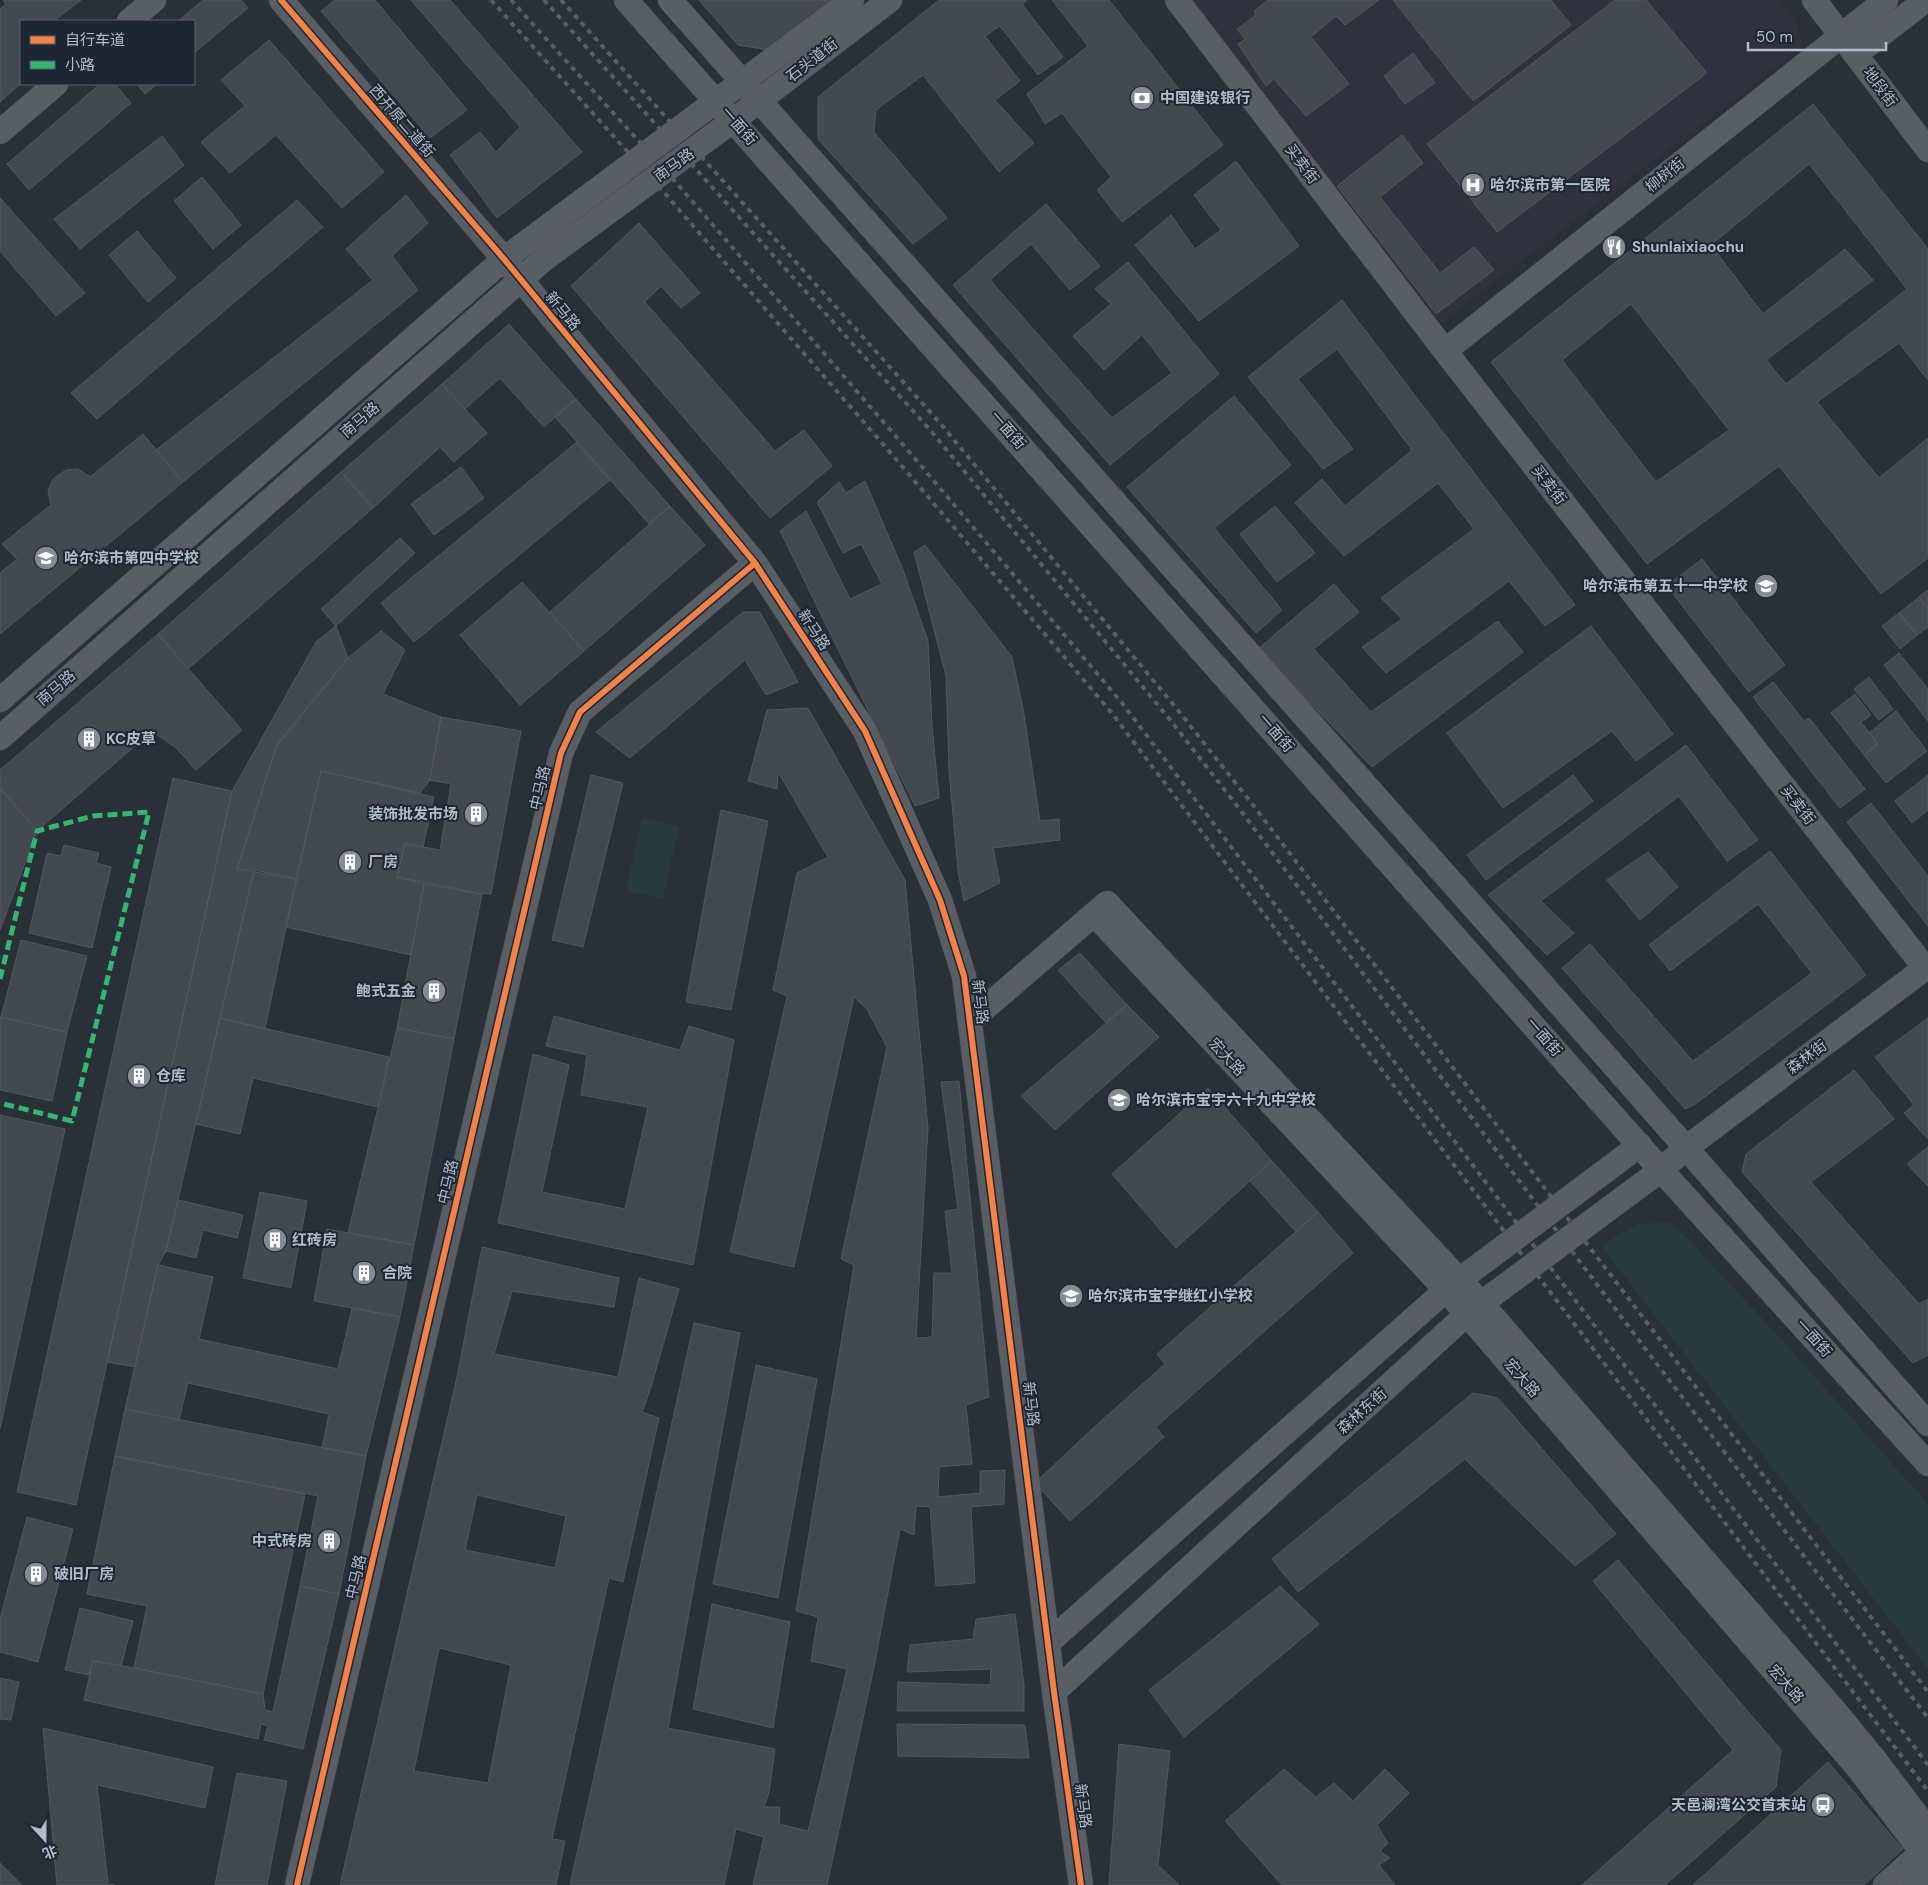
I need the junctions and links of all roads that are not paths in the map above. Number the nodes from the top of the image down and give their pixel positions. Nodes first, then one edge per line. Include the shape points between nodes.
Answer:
1 (154, 0) edge
2 (281, 0) edge
3 (626, 0) edge
4 (670, 0) edge
5 (852, 0) edge
6 (890, 0) edge
7 (1177, 0) edge
8 (1814, 0) edge
9 (1886, 0) edge
10 (1926, 0) edge
11 (130, 20) edge
12 (1841, 35) junction
13 (1856, 54) junction
14 (743, 81) junction
15 (55, 85) edge
16 (716, 100) junction
17 (760, 101) junction
18 (734, 120) junction
19 (0, 132) edge
20 (1928, 150) edge
21 (504, 259) junction
22 (520, 279) junction
23 (1444, 351) junction
24 (755, 563) junction
25 (0, 700) edge
26 (0, 738) edge
27 (1926, 967) edge
28 (970, 1021) junction
29 (1640, 1145) junction
30 (1686, 1148) junction
31 (1661, 1170) junction
32 (1453, 1285) junction
33 (1474, 1309) junction
34 (1924, 1412) edge
35 (1928, 1464) edge
36 (1049, 1642) junction
37 (1054, 1692) junction
38 (1927, 1853) edge
39 (297, 1885) edge
40 (1081, 1885) edge
41 (1885, 1885) edge
42 (1916, 1885) edge

1 - 11 main road
2 - 21 main road, 西开原二道街
3 - 16 main road, 一面街
4 - 14 main road, 一面街
5 - 14 main road, 石头道街
6 - 17 main road, 石头道街
7 - 23 main road, 买卖街
8 - 12 main road, 地段街
9 - 12 main road, 柳树街
10 - 13 main road
12 - 13 main road, 地段街
12 - 23 main road, 柳树街
13 - 20 main road, 地段街
14 - 16 main road, 石头道街
14 - 17 main road, 一面街
15 - 19 main road
16 - 18 main road, 一面街
16 - 21 main road, 南马路
17 - 18 main road, 石头道街
17 - 30 main road, 一面街
18 - 22 main road, 南马路
18 - 29 main road, 一面街
21 - 22 main road, 新马路
21 - 25 main road, 南马路
22 - 24 main road, 新马路
22 - 26 main road, 南马路
23 - 27 main road, 买卖街
24 - 28 main road, 新马路 via 865,731 940,900 964,976
24 - 39 main road, 中马路 via 580,712 560,753
27 - 30 main road, 森林街
28 - 32 main road, 宏大路 via 1094,914
28 - 36 main road, 新马路
29 - 31 main road, 一面街
29 - 32 main road
30 - 31 main road, 森林东街
30 - 34 main road, 一面街
31 - 33 main road, 森林东街
31 - 35 main road, 一面街
32 - 33 main road, 宏大路
32 - 36 main road
33 - 37 main road, 森林东街
33 - 38 main road, 宏大路
36 - 37 main road, 新马路
37 - 40 main road, 新马路
38 - 41 main road
38 - 42 main road

